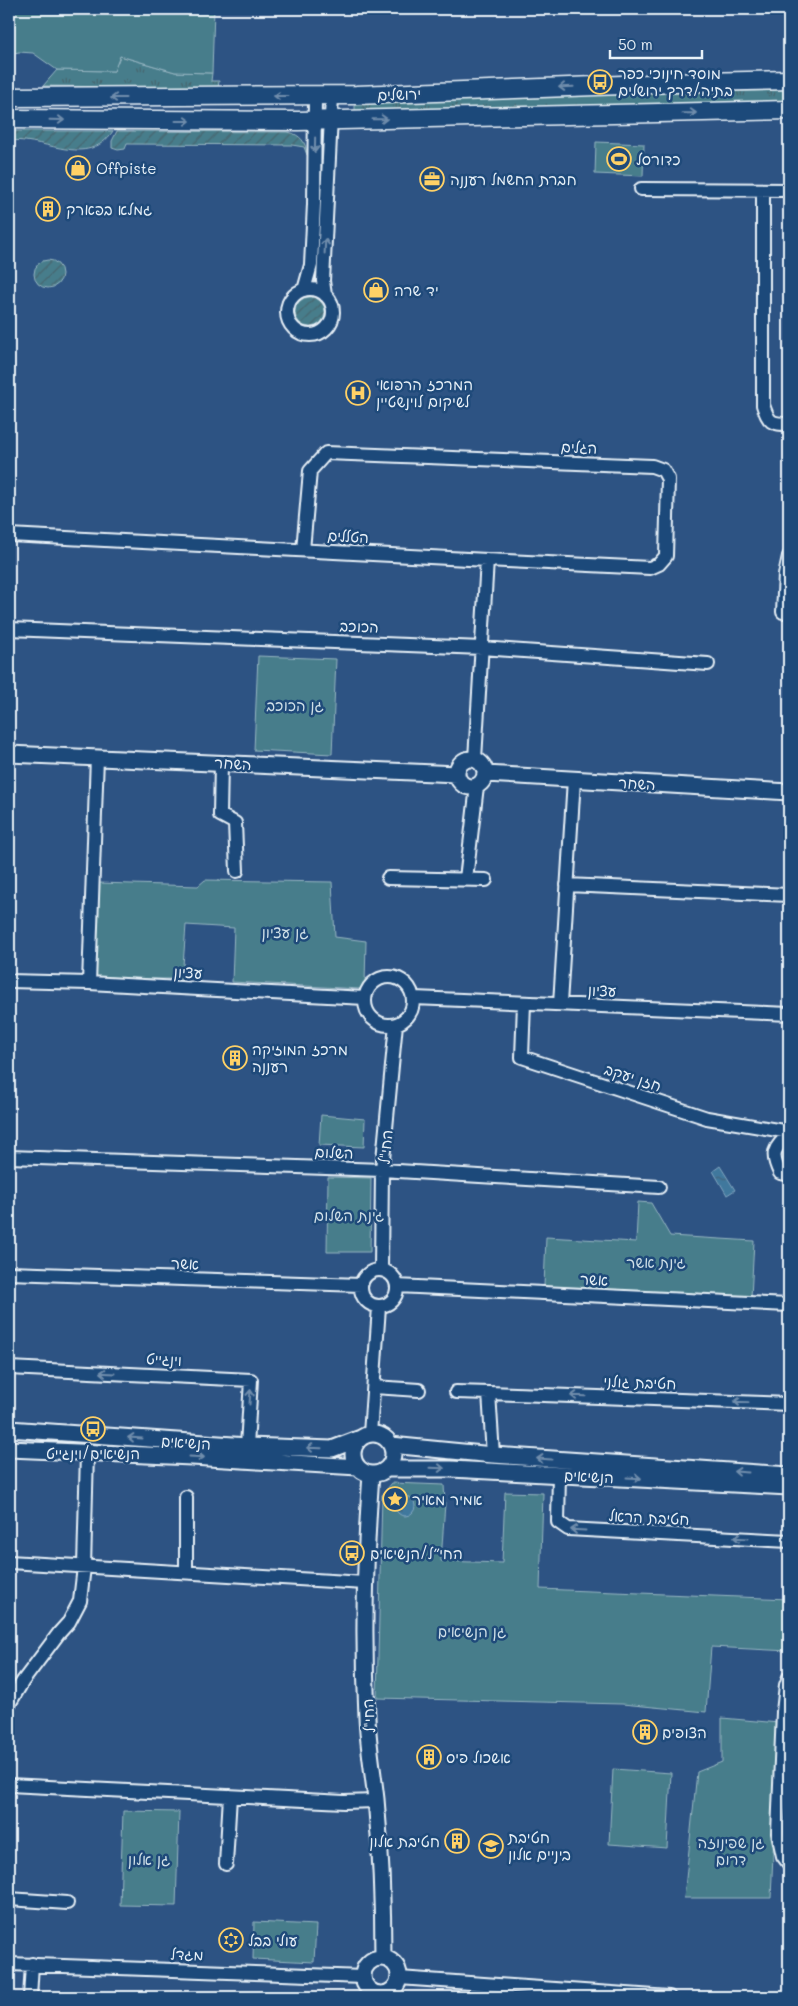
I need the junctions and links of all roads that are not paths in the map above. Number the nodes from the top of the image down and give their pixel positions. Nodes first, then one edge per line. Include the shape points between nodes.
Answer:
1 (789, 80) edge
2 (324, 96) junction
3 (9, 97) edge
4 (789, 110) edge
5 (9, 119) edge
6 (323, 120) junction
7 (641, 189) dead end
8 (763, 190) junction
9 (789, 190) edge
10 (304, 290) junction
11 (325, 295) junction
12 (789, 424) edge
13 (9, 535) edge
14 (304, 550) junction
15 (789, 556) edge
16 (487, 560) junction
17 (783, 612) dead end
18 (9, 629) edge
19 (482, 648) junction
20 (708, 664) dead end
21 (9, 754) edge
22 (97, 757) junction
23 (475, 759) junction
24 (221, 762) junction
25 (457, 774) junction
26 (486, 774) junction
27 (574, 779) junction
28 (476, 786) junction
29 (789, 792) edge
30 (237, 871) dead end
31 (388, 878) dead end
32 (466, 879) junction
33 (486, 880) dead end
34 (567, 885) junction
35 (789, 895) edge
36 (9, 982) edge
37 (89, 983) junction
38 (365, 998) junction
39 (414, 998) junction
40 (524, 1003) junction
41 (560, 1004) junction
42 (789, 1014) edge
43 (396, 1024) junction
44 (789, 1133) edge
45 (9, 1157) edge
46 (382, 1170) junction
47 (789, 1175) edge
48 (658, 1187) dead end
49 (381, 1270) junction
50 (9, 1273) edge
51 (361, 1285) junction
52 (398, 1286) junction
53 (789, 1305) edge
54 (379, 1307) junction
55 (9, 1368) edge
56 (374, 1387) junction
57 (418, 1390) dead end
58 (456, 1392) dead end
59 (489, 1393) junction
60 (789, 1404) edge
61 (9, 1430) edge
62 (366, 1436) junction
63 (391, 1445) junction
64 (247, 1446) junction
65 (9, 1450) edge
66 (87, 1453) junction
67 (493, 1455) junction
68 (388, 1469) junction
69 (364, 1471) junction
70 (559, 1474) junction
71 (789, 1475) edge
72 (789, 1487) edge
73 (186, 1497) dead end
74 (789, 1541) edge
75 (9, 1562) edge
76 (84, 1567) junction
77 (186, 1572) junction
78 (365, 1583) junction
79 (789, 1677) edge
80 (9, 1704) edge
81 (9, 1785) edge
82 (230, 1796) junction
83 (376, 1801) junction
84 (226, 1864) dead end
85 (789, 1864) edge
86 (9, 1899) edge
87 (67, 1903) dead end
88 (383, 1958) junction
89 (9, 1964) edge
90 (32, 1964) junction
91 (363, 1977) junction
92 (399, 1978) junction
93 (379, 1995) edge
94 (30, 1997) edge
95 (668, 1997) edge

1 -> 2 main road, ירושלים
2 -> 3 main road, ירושלים
2 - 6 street
6 -> 4 main road, ירושלים
5 -> 6 main road, ירושלים
6 -> 10 street via 311,265
11 -> 6 street
7 - 8 street
8 - 9 street
8 - 12 street via 763,405 768,419 774,424
10 - 11 street
10 - 11 street via 293,297 287,310 290,324 302,334 318,334 330,324 333,308
13 - 14 street, הטללים
14 - 16 street, הטללים
14 - 16 street, הגלים via 310,471 326,453 652,466 663,470 668,479 666,556 659,564 650,568
15 - 17 street
16 - 19 street
18 - 19 street, הכוכב
19 - 20 street, הכוכב
19 - 23 street
21 - 22 street, השחר
22 - 24 street, השחר
22 - 37 street
23 - 25 street via 461,762
23 - 26 street via 484,766
24 - 25 street, השחר
24 - 30 street via 220,815 235,823
25 - 28 street via 464,785
26 - 27 street, השחר
26 - 28 street
27 - 29 street, השחר
27 - 34 street
28 - 32 street
31 - 32 street
32 - 33 street
34 - 35 street
34 - 41 street
36 - 37 street, עציון
37 - 38 street, עציון
38 - 39 street via 370,985 376,980 392,976 406,983
38 - 43 street via 368,1014 374,1020 382,1024
39 - 40 street, עציון
39 - 43 street via 410,1014
40 - 41 street, עציון
40 - 44 street, חזן יעקב via 522,1057 707,1118
41 - 42 street, עציון
43 - 46 street, החי"ל
44 - 47 street via 775,1148 774,1160 780,1173
45 - 46 street, השלום
46 - 48 street, השלום
46 - 49 street, החי"ל
49 - 51 street via 368,1273
49 - 52 street via 390,1273
50 - 51 street, אשר
51 - 54 street via 363,1298 372,1306
52 - 53 street, אשר
52 - 54 street via 390,1303
54 - 56 street
64 -> 55 street, וינגייט via 251,1380
56 - 57 street
56 - 62 street
58 - 59 street, חטיבת גולני
60 -> 59 street, חטיבת גולני
59 - 67 street
64 -> 61 street, הנשיאים
62 - 63 street via 379,1435
62 -> 64 street, הנשיאים via 332,1449
62 - 69 street via 356,1444 353,1452 354,1460
63 - 67 street, הנשיאים
63 - 68 street via 393,1461
65 - 66 street, הנשיאים
66 -> 69 street, הנשיאים via 192,1457
66 - 76 street
71 -> 67 street, הנשיאים
68 - 69 street via 380,1474
68 -> 70 street, הנשיאים
69 - 78 street, החי"ל
70 -> 72 street, הנשיאים
74 -> 70 street, חטיבת הראל via 568,1529 558,1522
73 - 77 street
75 - 76 street
76 - 77 street
76 - 80 street via 80,1601 69,1622 22,1681
77 - 78 street
78 - 83 street, החי"ל via 367,1719
79 - 85 street via 782,1719 778,1833 783,1856
81 - 82 street
82 - 83 street
82 - 84 street
83 - 88 street, החי"ל
86 - 87 street
88 - 91 street via 371,1961
88 - 92 street via 393,1963
89 - 90 street, מגדל
90 - 91 street, מגדל
90 - 94 street
91 - 93 street via 368,1988
92 - 93 street via 390,1992
92 - 95 street

